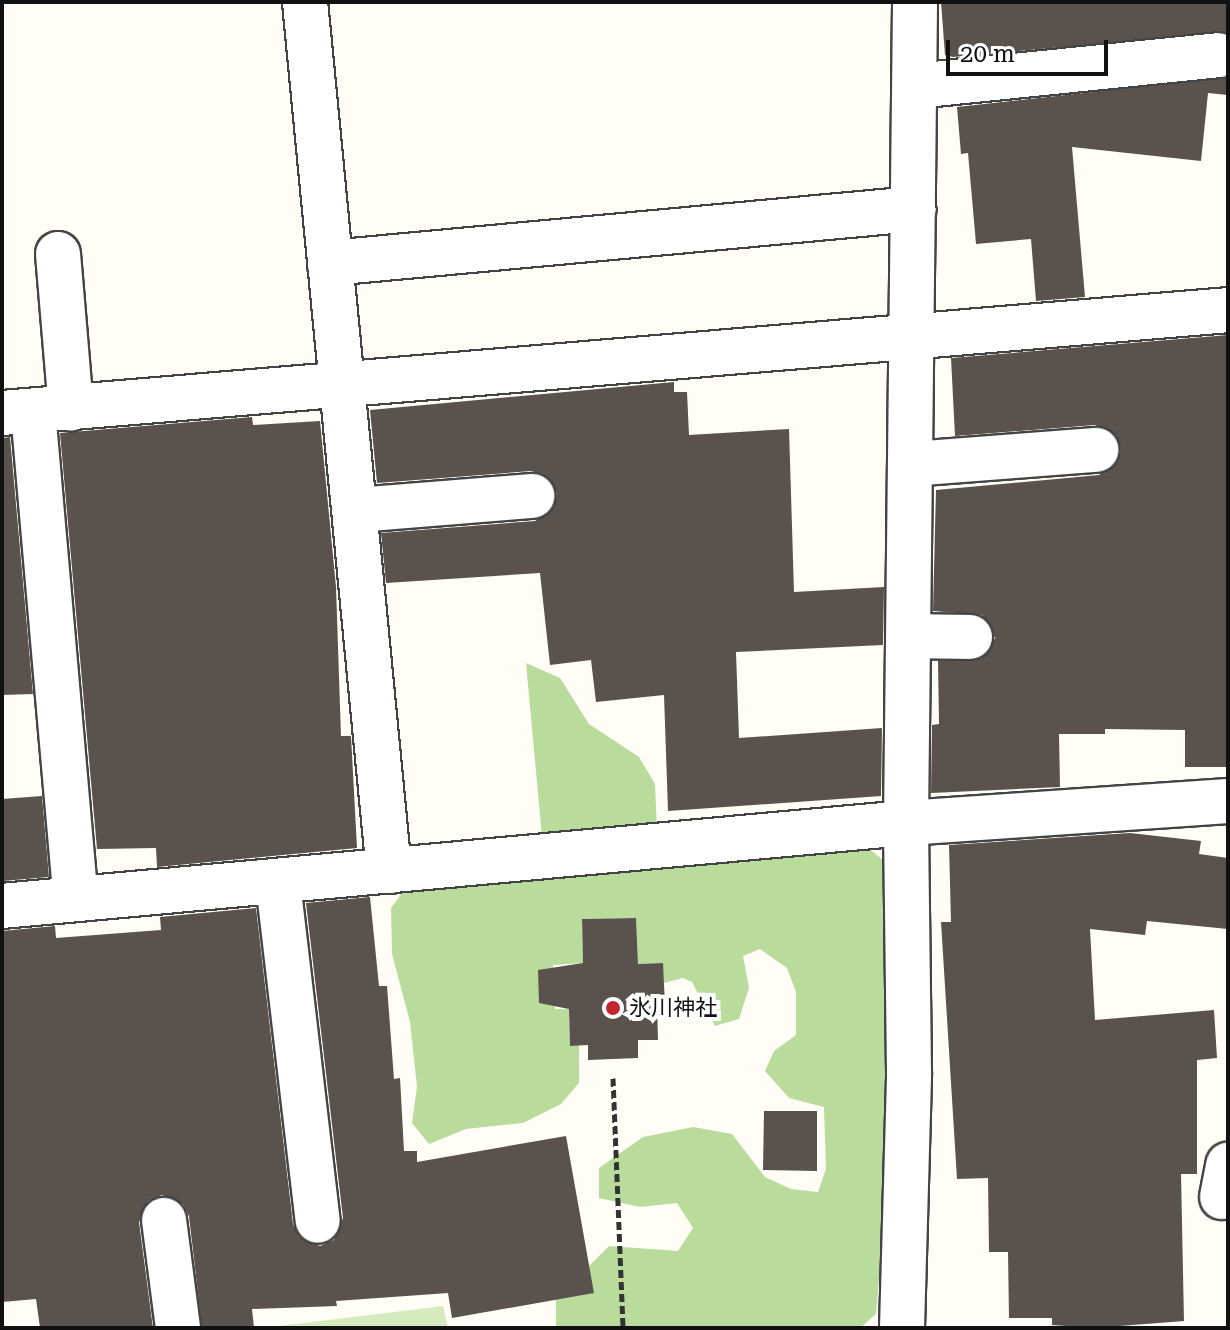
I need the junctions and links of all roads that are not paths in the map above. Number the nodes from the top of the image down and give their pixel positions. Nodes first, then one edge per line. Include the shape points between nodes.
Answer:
1 (305, 2) edge
2 (915, 2) edge
3 (1218, 55) dead end
4 (915, 86) junction
5 (914, 209) junction
6 (58, 254) dead end
7 (330, 263) junction
8 (1228, 310) edge
9 (914, 339) junction
10 (344, 386) junction
11 (35, 411) edge
12 (1096, 450) dead end
13 (912, 464) junction
14 (532, 496) dead end
15 (357, 510) junction
16 (909, 636) junction
17 (970, 637) dead end
18 (1228, 801) edge
19 (906, 823) junction
20 (389, 871) junction
21 (278, 883) junction
22 (76, 898) junction
23 (2, 906) edge
24 (164, 1220) dead end
25 (318, 1221) dead end
26 (178, 1328) edge
27 (902, 1328) edge

1 - 7 street
2 - 4 street
3 - 4 street
4 - 5 street
5 - 7 street
5 - 9 street
6 - 11 street
7 - 10 street
8 - 9 street
9 - 10 street
9 - 13 street
10 - 11 street
10 - 15 street
11 - 22 street
12 - 13 street
13 - 16 street
14 - 15 street
15 - 20 street
16 - 17 street
16 - 19 street
18 - 19 street
19 - 20 street
19 - 27 street via 909,1072
20 - 21 street
21 - 22 street
21 - 25 street
22 - 23 street
24 - 26 street

